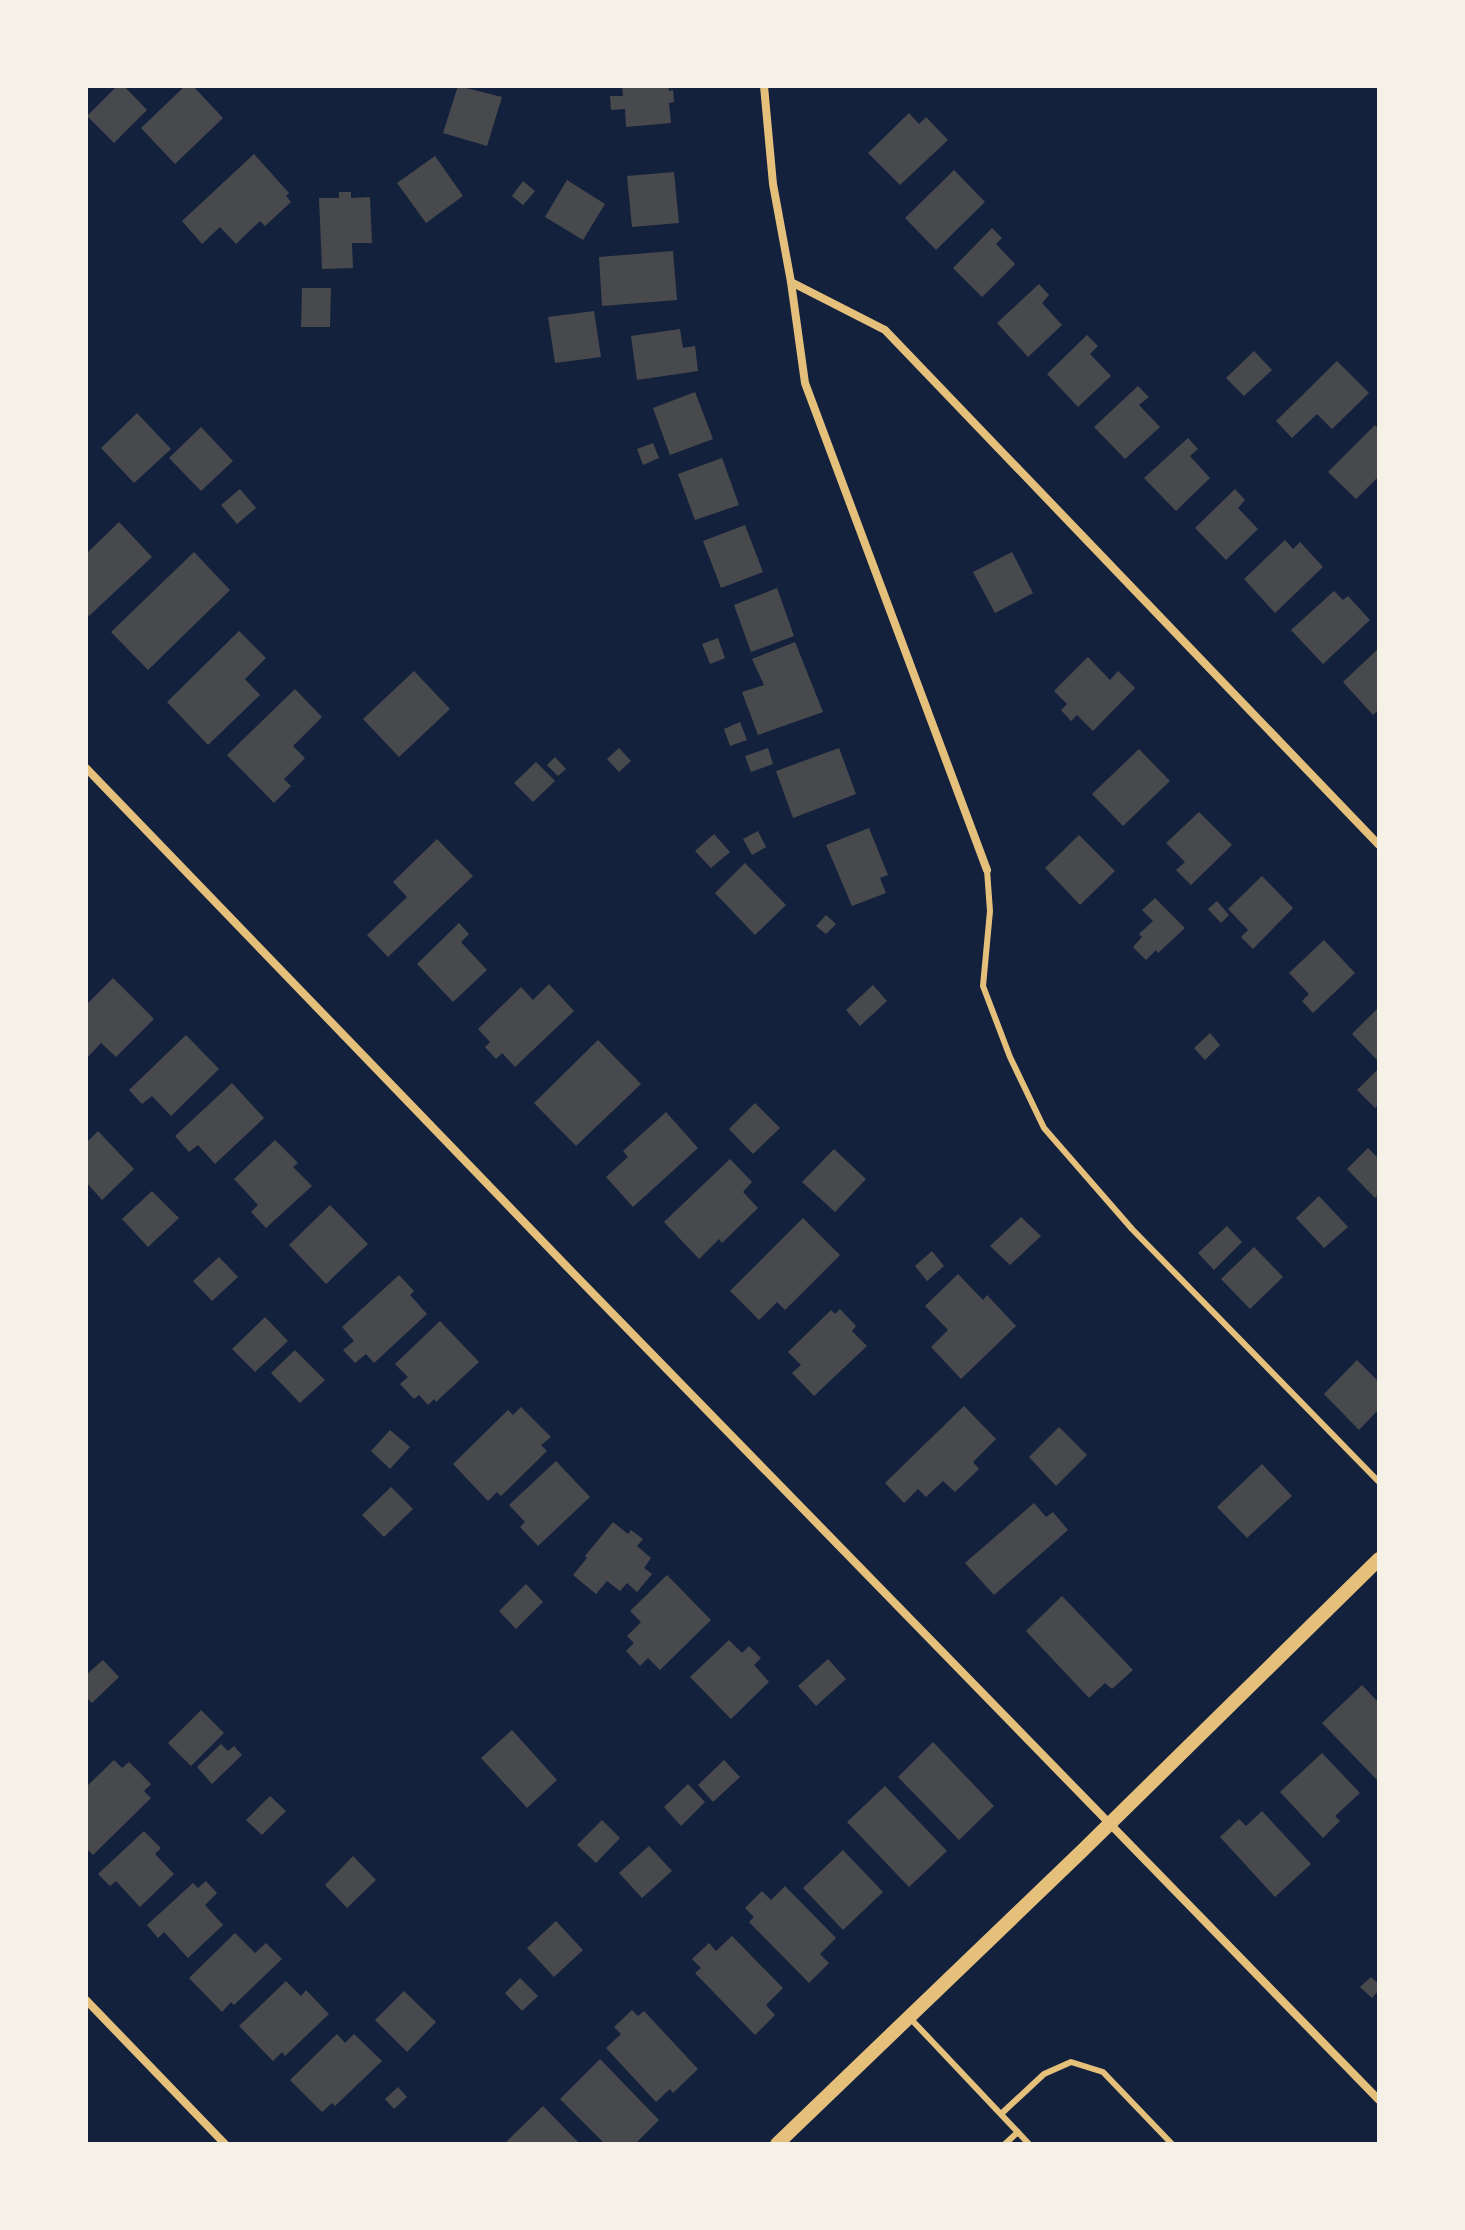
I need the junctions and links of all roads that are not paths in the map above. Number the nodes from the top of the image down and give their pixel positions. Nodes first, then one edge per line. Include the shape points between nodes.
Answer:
1 (764, 86) edge
2 (791, 282) junction
3 (86, 768) edge
4 (1379, 845) edge
5 (987, 870) joint
6 (1379, 1482) edge
7 (1379, 1559) edge
8 (1111, 1823) junction
9 (86, 2000) edge
10 (909, 2017) junction
11 (1379, 2100) edge
12 (1001, 2114) junction
13 (1018, 2132) junction
14 (225, 2144) edge
15 (777, 2144) edge
16 (1005, 2144) edge
17 (1029, 2144) edge
18 (1172, 2144) edge

1 - 2 street via 773,184
2 - 4 street via 885,330
2 - 5 street via 805,383
3 - 8 street
5 - 6 lane via 990,911 983,986 1044,1128 1132,1229
7 - 8 street
8 - 10 street
8 - 11 street
9 - 14 street
10 - 12 lane
10 - 15 street
12 - 13 lane
12 - 18 lane via 1044,2074 1071,2062 1103,2072
13 - 16 lane
13 - 17 lane

